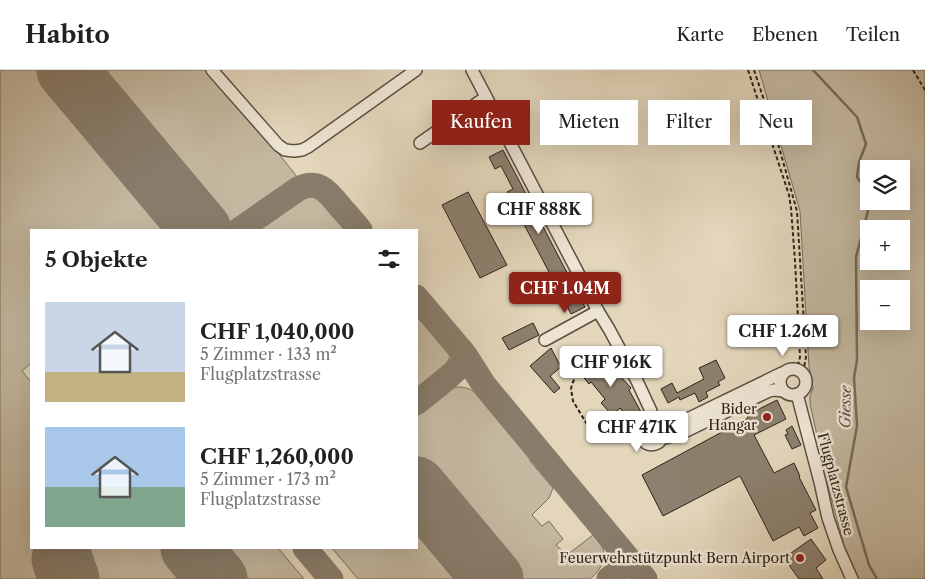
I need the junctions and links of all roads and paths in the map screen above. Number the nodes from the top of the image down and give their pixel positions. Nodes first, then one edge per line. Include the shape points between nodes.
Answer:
1 (212, 70) edge
2 (416, 70) edge
3 (472, 70) edge
4 (748, 70) edge
5 (754, 70) edge
6 (913, 70) edge
7 (925, 90) edge
8 (486, 97) junction
9 (420, 144) dead end
10 (598, 311) junction
11 (545, 340) dead end
12 (580, 368) dead end
13 (800, 371) junction
14 (782, 373) junction
15 (783, 391) junction
16 (797, 394) junction
17 (635, 422) dead end
18 (655, 426) junction
19 (662, 439) junction
20 (852, 579) edge

1 - 2 street via 273,140 285,150 294,151 308,147
3 - 8 street
4 - 13 path via 789,196
5 - 13 path via 797,211 806,357
6 - 7 path
8 - 9 street
8 - 10 street
10 - 11 street
10 - 18 street via 637,382
12 - 17 path via 571,389 573,402 588,426 614,437
13 - 14 street via 789,369
13 - 16 street via 806,384
14 - 15 street via 779,382
14 - 18 street via 677,424
15 - 16 street
15 - 19 street via 769,391 680,434
16 - 20 street, Flugplatzstrasse via 828,518
18 - 19 street
18 - 19 street via 645,427 642,431 644,441 655,445

